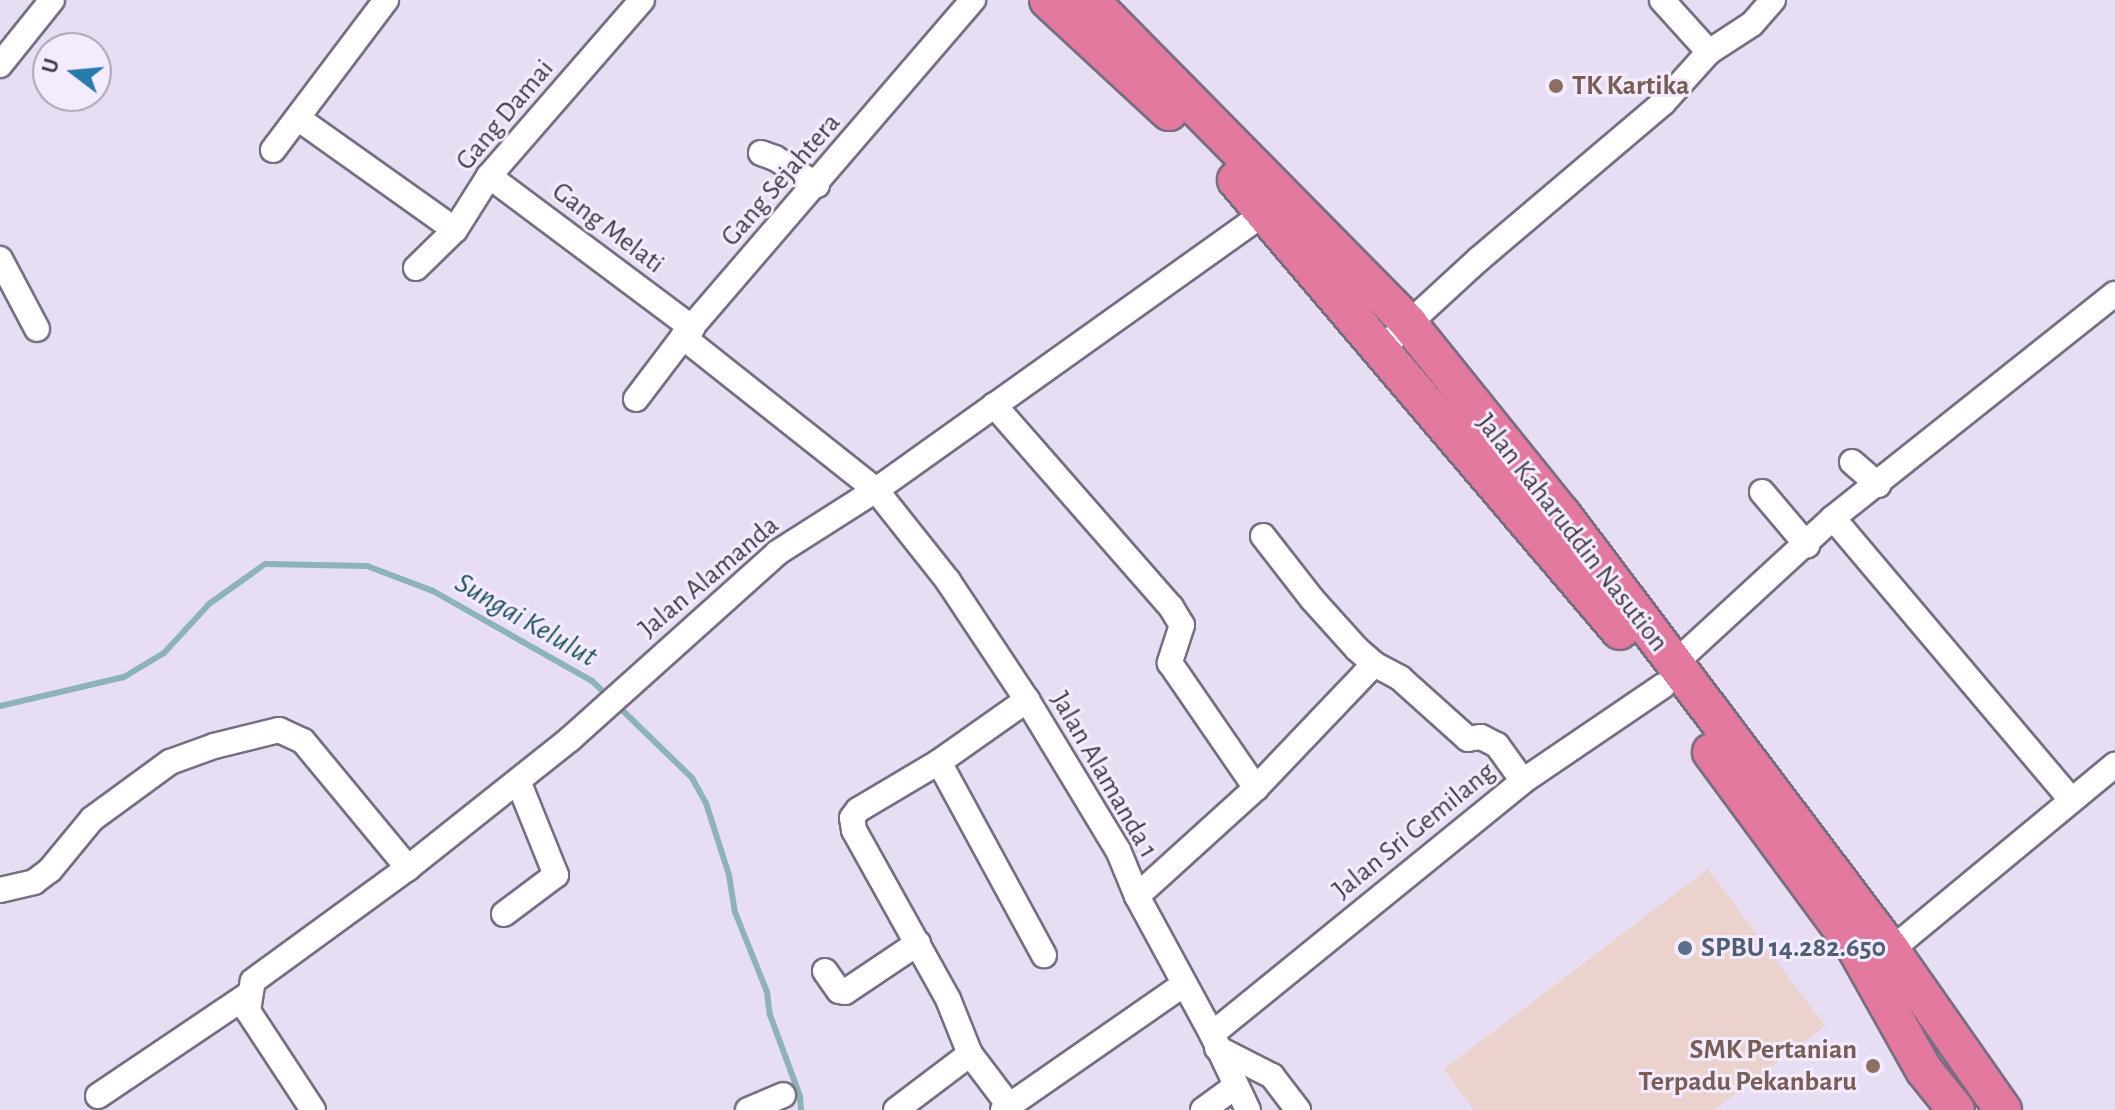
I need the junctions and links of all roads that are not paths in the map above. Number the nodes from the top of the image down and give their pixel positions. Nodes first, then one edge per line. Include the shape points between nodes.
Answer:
1 (52, 0) edge
2 (386, 0) edge
3 (642, 0) edge
4 (973, 0) edge
5 (1048, 0) edge
6 (1662, 0) edge
7 (1773, 0) edge
8 (1104, 4) edge
9 (1709, 52) junction
10 (0, 65) edge
11 (299, 119) junction
12 (273, 150) dead end
13 (761, 153) dead end
14 (489, 176) junction
15 (817, 185) junction
16 (1266, 212) junction
17 (455, 230) junction
18 (0, 259) edge
19 (416, 268) dead end
20 (2115, 294) edge
21 (1409, 324) junction
22 (37, 329) dead end
23 (688, 332) junction
24 (1380, 350) junction
25 (636, 399) dead end
26 (994, 405) junction
27 (1852, 462) dead end
28 (1878, 485) junction
29 (876, 490) junction
30 (1762, 492) dead end
31 (1833, 518) junction
32 (1263, 536) dead end
33 (1807, 545) junction
34 (1374, 664) junction
35 (1668, 675) junction
36 (1027, 700) junction
37 (939, 762) junction
38 (2115, 765) edge
39 (518, 781) junction
40 (1523, 781) junction
41 (1256, 788) junction
42 (2071, 800) junction
43 (408, 868) junction
44 (0, 890) edge
45 (1137, 896) junction
46 (504, 914) dead end
47 (918, 943) junction
48 (1891, 950) junction
49 (1044, 955) dead end
50 (825, 971) dead end
51 (1183, 985) junction
52 (249, 994) junction
53 (1214, 1041) junction
54 (970, 1054) junction
55 (1235, 1087) junction
56 (783, 1095) dead end
57 (98, 1096) dead end
58 (1005, 1107) edge
59 (313, 1110) edge
60 (748, 1110) edge
61 (896, 1110) edge
62 (1203, 1110) edge
63 (1248, 1110) edge
64 (1298, 1110) edge
65 (1956, 1110) edge
66 (2003, 1110) edge

1 - 10 street
2 - 11 street
3 - 14 street, Gang Damai
4 - 15 street, Gang Sejahtera
5 - 16 highway, Jalan Kaharuddin Nasution via 1156,98
6 - 9 street
7 - 9 street via 1752,24
8 - 21 highway, Jalan Kaharuddin Nasution
9 - 21 street via 1663,103
11 - 12 street
11 - 17 street
13 - 15 street
14 - 17 street, Gang Damai
14 - 23 street, Gang Melati
15 - 23 street, Gang Sejahtera
16 - 24 highway, Jalan Kaharuddin Nasution
16 - 26 street, Jalan Alamanda
17 - 19 street, Gang Damai
18 - 22 street
20 - 28 street, Jalan Sri Gemilang
21 - 24 street
21 - 35 highway, Jalan Kaharuddin Nasution via 1562,514
23 - 25 street, Gang Sejahtera
23 - 29 street, Gang Melati
24 - 35 highway, Jalan Kaharuddin Nasution via 1610,618
26 - 29 street, Jalan Alamanda
26 - 41 street via 1171,607 1182,625 1170,663
27 - 28 street
28 - 31 street, Jalan Sri Gemilang
29 - 36 street, Jalan Alamanda 1 via 948,581
29 - 39 street, Jalan Alamanda via 777,553
30 - 33 street
31 - 33 street, Jalan Sri Gemilang
31 - 42 street
32 - 34 street via 1312,599
33 - 35 street, Jalan Sri Gemilang
34 - 40 street via 1400,678 1468,739 1481,737 1497,745
34 - 41 street
35 - 40 street, Jalan Sri Gemilang
35 - 48 highway, Jalan Kaharuddin Nasution
35 - 65 highway, Jalan Kaharuddin Nasution via 1856,949 1924,1070
36 - 37 street
36 - 45 street, Jalan Alamanda 1 via 1118,850
37 - 47 street via 852,818
37 - 49 street
38 - 42 street
39 - 43 street, Jalan Alamanda
39 - 46 street via 556,875
40 - 53 street, Jalan Sri Gemilang
41 - 45 street
42 - 48 street
43 - 44 street via 303,741 279,730 170,762 84,827 42,876 22,887
43 - 52 street, Jalan Alamanda via 253,981
45 - 51 street, Jalan Alamanda 1
47 - 50 street via 845,992
47 - 54 street
48 - 66 highway, Jalan Kaharuddin Nasution
51 - 53 street, Jalan Alamanda 1
51 - 58 street
52 - 57 street, Jalan Alamanda
52 - 59 street via 248,1011
53 - 55 street, Jalan Alamanda 1
53 - 64 street via 1272,1076
54 - 58 street
54 - 61 street
55 - 62 street
55 - 63 street, Jalan Alamanda 1
56 - 60 street

